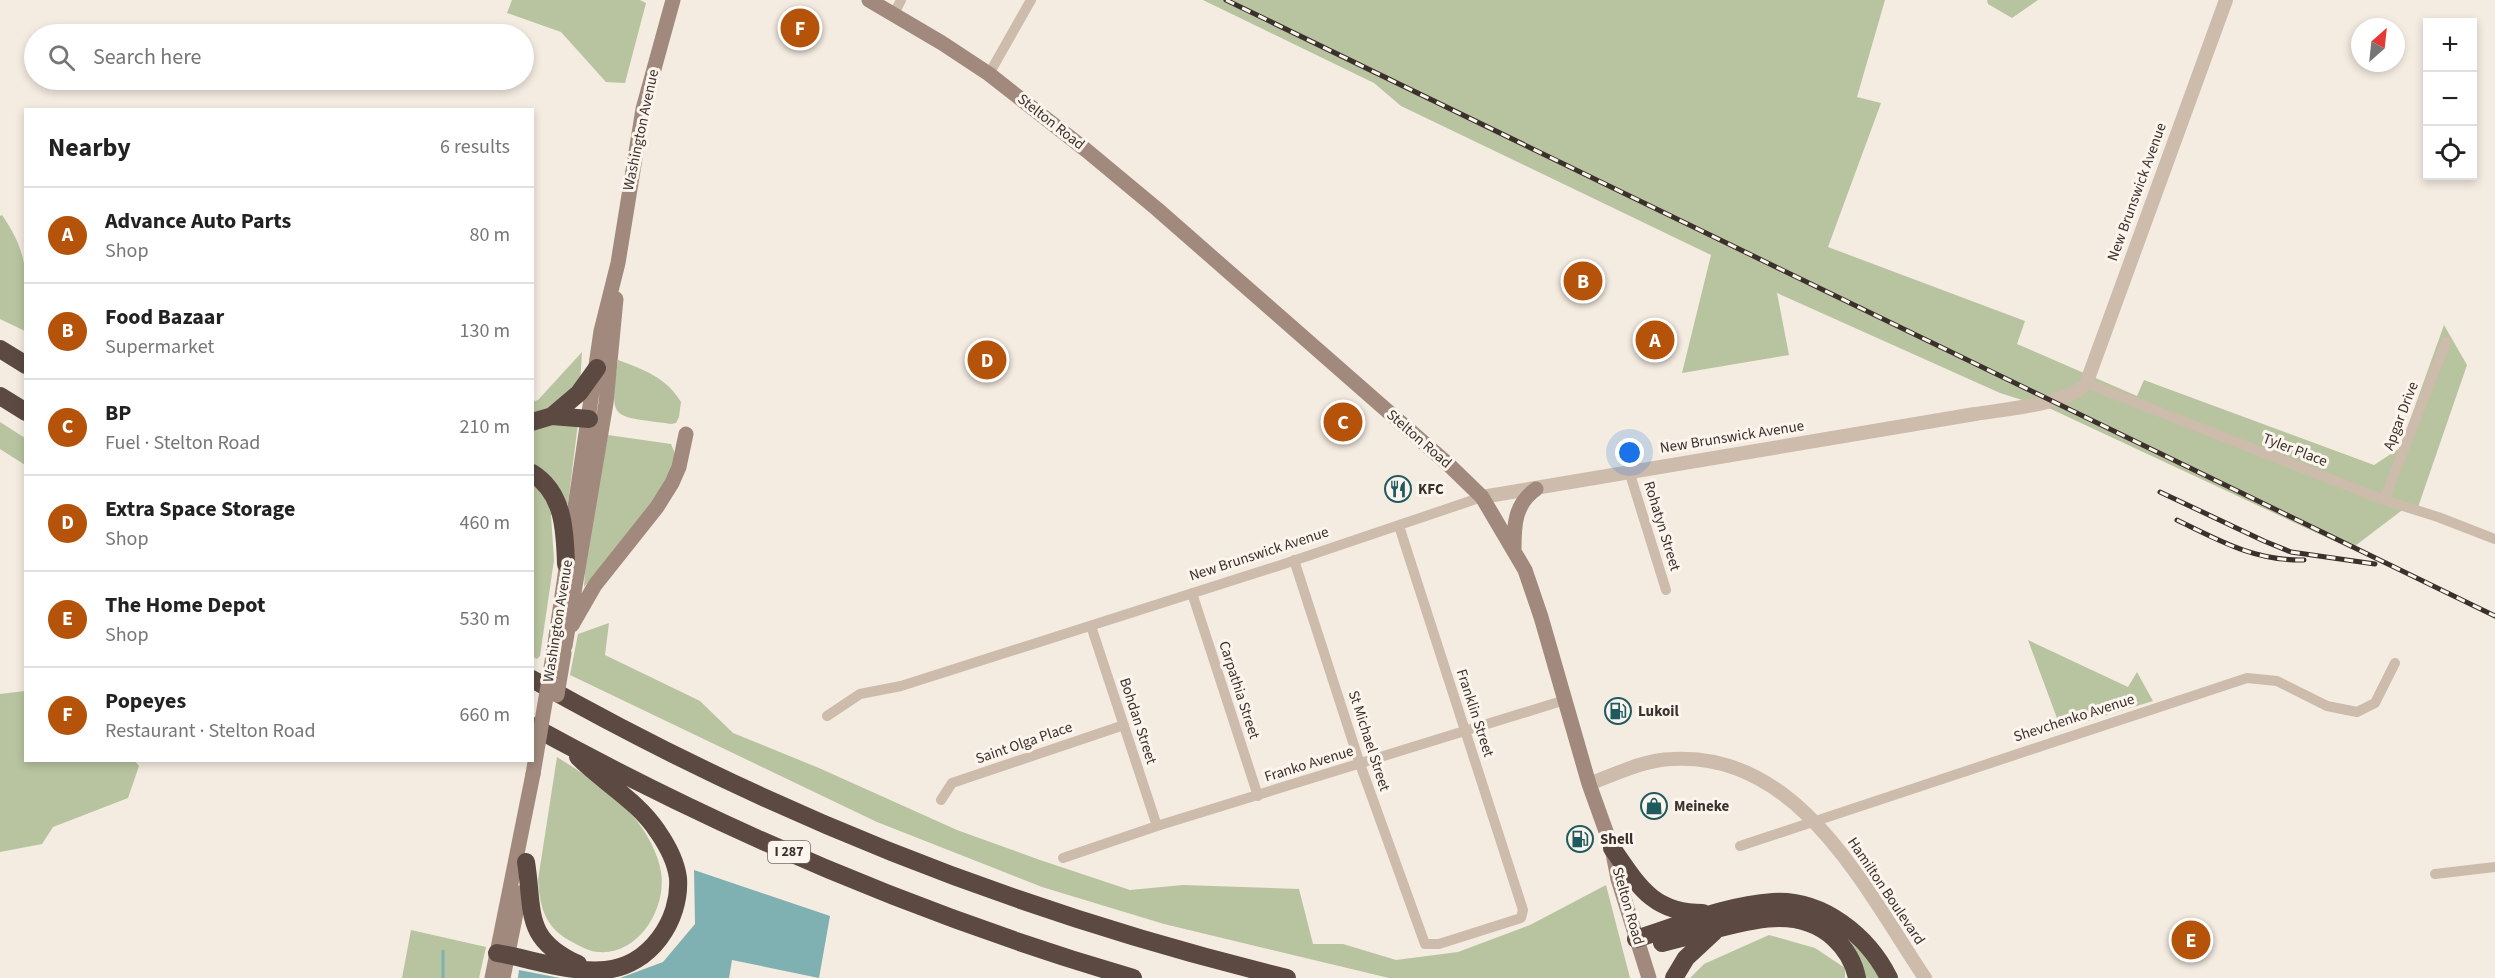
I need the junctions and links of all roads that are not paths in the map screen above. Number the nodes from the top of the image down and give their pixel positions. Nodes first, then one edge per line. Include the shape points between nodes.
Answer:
1 (673, 0) edge
2 (869, 0) edge
3 (901, 0) edge
4 (1031, 0) edge
5 (2226, 0) edge
6 (894, 14) junction
7 (989, 74) junction
8 (618, 263) junction
9 (2446, 342) dead end
10 (597, 368) junction
11 (2086, 383) junction
12 (0, 396) edge
13 (24, 411) edge
14 (552, 416) junction
15 (589, 419) junction
16 (534, 421) edge
17 (686, 434) dead end
18 (1629, 471) junction
19 (534, 475) edge
20 (1536, 489) junction
21 (1482, 497) junction
22 (2384, 500) junction
23 (1399, 526) junction
24 (2495, 539) edge
25 (1514, 551) junction
26 (1294, 560) junction
27 (566, 564) junction
28 (1666, 590) dead end
29 (1192, 592) junction
30 (1091, 626) junction
31 (566, 635) junction
32 (559, 652) junction
33 (2395, 663) dead end
34 (534, 669) edge
35 (534, 680) edge
36 (565, 697) junction
37 (1564, 700) junction
38 (827, 716) dead end
39 (1124, 725) junction
40 (534, 727) edge
41 (1465, 732) junction
42 (564, 744) junction
43 (1360, 764) junction
44 (538, 775) junction
45 (1589, 784) junction
46 (1258, 796) junction
47 (941, 800) dead end
48 (1813, 820) junction
49 (1157, 826) junction
50 (1740, 846) dead end
51 (1612, 848) junction
52 (1062, 858) dead end
53 (526, 862) junction
54 (2495, 867) edge
55 (2435, 874) dead end
56 (1718, 921) junction
57 (1419, 930) joint
58 (1638, 944) junction
59 (502, 954) junction
60 (588, 969) junction
61 (492, 978) edge
62 (503, 978) edge
63 (1133, 978) edge
64 (1287, 978) edge
65 (1649, 978) edge
66 (1674, 978) edge
67 (1857, 978) edge
68 (1889, 978) edge
69 (1925, 978) edge

1 - 8 main road, Washington Avenue via 643,110
2 - 6 main road, Stelton Road
3 - 6 street
4 - 7 street
5 - 11 street, New Brunswick Avenue
6 - 7 main road, Stelton Road
7 - 21 main road, Stelton Road via 1157,209
8 - 10 main road, Washington Avenue
8 - 31 main road, Washington Avenue via 606,403
9 - 22 street, Apgar Drive
10 - 14 highway via 579,393
10 - 15 main road, Washington Avenue
11 - 18 street, New Brunswick Avenue via 2078,392 2051,400 1766,451
11 - 22 street, Tyler Place
12 - 13 highway
14 - 15 highway
14 - 16 highway
15 - 27 main road, Washington Avenue
17 - 31 main road via 672,483 595,585
18 - 20 street, New Brunswick Avenue
18 - 28 street, Rohatyn Street
19 - 27 highway via 545,484 559,508
20 - 21 street, New Brunswick Avenue
20 - 25 main road via 1519,507
21 - 23 street, New Brunswick Avenue
21 - 25 main road, Stelton Road
22 - 24 street, Tyler Place
23 - 26 street, New Brunswick Avenue
23 - 41 street, Franklin Street
25 - 37 main road, Stelton Road via 1541,617
26 - 29 street, New Brunswick Avenue
26 - 43 street, St Michael Street
27 - 32 main road, Washington Avenue
29 - 30 street, New Brunswick Avenue
29 - 46 street, Carpathia Street
30 - 38 street, New Brunswick Avenue via 901,686 860,694
30 - 39 street, Bohdan Street
31 - 32 main road, Washington Avenue
32 - 44 main road, Washington Avenue, bridge
33 - 48 street, Shevchenko Avenue via 2375,703 2357,711 2327,706 2277,681 2247,678
34 - 36 highway
35 - 36 highway, I 287
36 - 64 highway, I 287 via 753,792 904,857 1087,922
37 - 41 street, Franko Avenue
37 - 45 main road, Stelton Road
39 - 47 street, Saint Olga Place via 952,783
39 - 49 street, Bohdan Street
40 - 42 highway, I 287
41 - 43 street, Franko Avenue
41 - 57 street, Franklin Street via 1523,910 1521,918 1439,944 1425,945
42 - 60 highway via 646,817 667,846 678,877 675,909 658,941 646,953 623,965 606,970
42 - 63 highway, I 287 via 713,819 889,894 1021,943
43 - 46 street, Franko Avenue
43 - 57 street, St Michael Street
44 - 53 main road, Washington Avenue
44 - 59 main road, Washington Avenue
45 - 48 street, Hamilton Boulevard via 1647,762 1701,760 1766,782
45 - 51 main road, Stelton Road
46 - 49 street, Franko Avenue
48 - 50 street, Shevchenko Avenue
48 - 69 street, Hamilton Boulevard via 1840,850
49 - 52 street, Franko Avenue
51 - 56 highway via 1636,883 1657,902
51 - 58 main road, Stelton Road
53 - 59 main road, Washington Avenue
53 - 60 highway via 531,913 538,932 558,953
54 - 55 street
56 - 58 highway
56 - 66 highway
56 - 67 highway via 1775,917 1803,921 1830,934 1840,944
56 - 68 highway via 1747,906 1775,902 1819,911 1858,935 1880,960
58 - 65 main road, Stelton Road
59 - 60 highway
59 - 61 main road, Washington Avenue
59 - 62 main road, Washington Avenue

